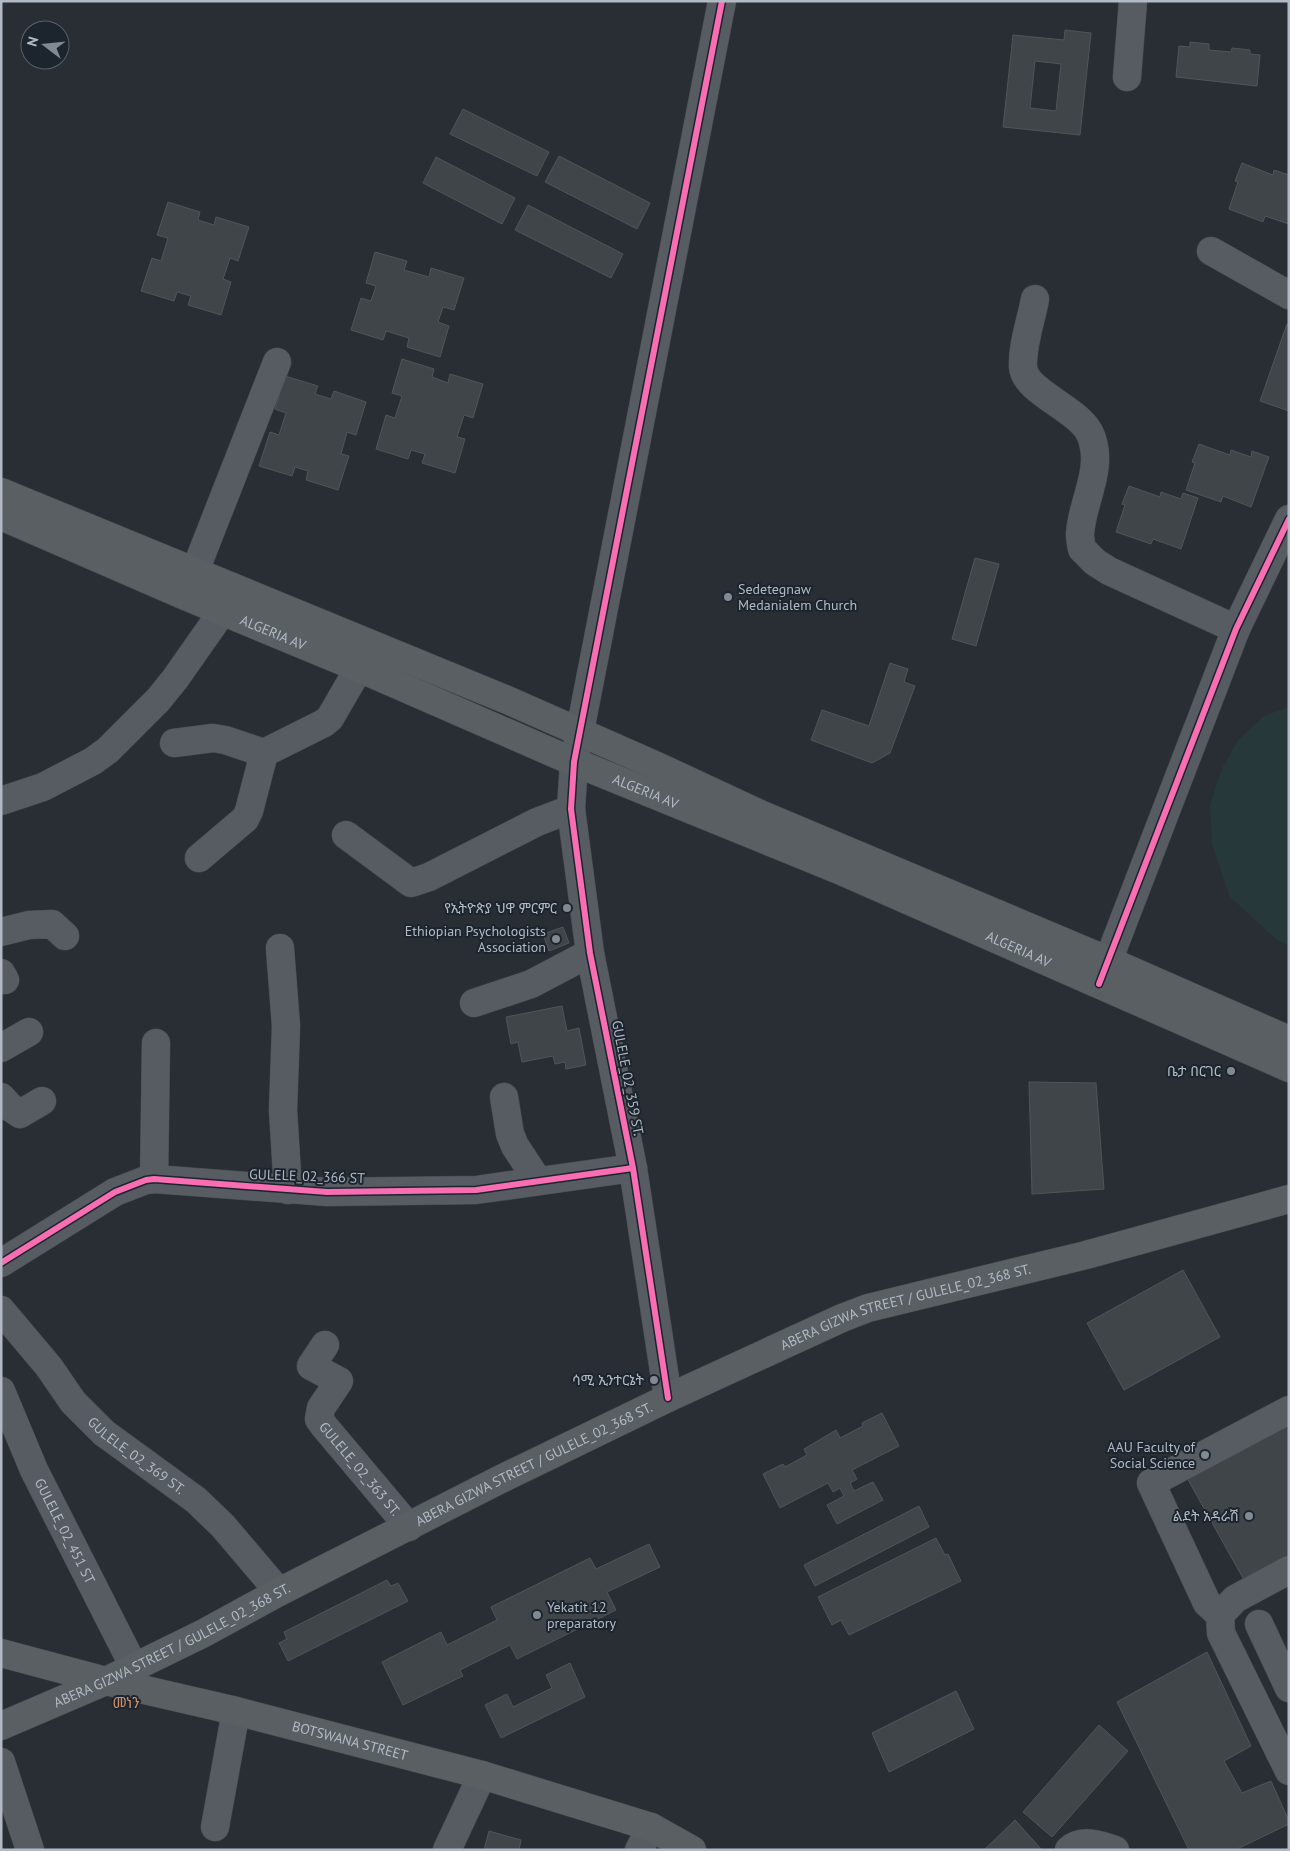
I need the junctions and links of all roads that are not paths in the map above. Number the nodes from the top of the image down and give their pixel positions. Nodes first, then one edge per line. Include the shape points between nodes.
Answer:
1 (722, 1) edge
2 (1133, 1) edge
3 (1127, 76) dead end
4 (1211, 252) dead end
5 (1289, 295) edge
6 (1035, 300) dead end
7 (277, 362) dead end
8 (1, 492) edge
9 (1, 516) edge
10 (1289, 519) edge
11 (195, 571) junction
12 (222, 612) junction
13 (1236, 629) junction
14 (359, 668) junction
15 (580, 731) junction
16 (174, 743) dead end
17 (264, 753) junction
18 (574, 762) junction
19 (1, 801) edge
20 (571, 809) junction
21 (346, 836) dead end
22 (199, 858) dead end
23 (1, 932) edge
24 (65, 936) dead end
25 (280, 948) dead end
26 (590, 953) junction
27 (1103, 972) junction
28 (474, 1004) dead end
29 (30, 1032) dead end
30 (1289, 1040) edge
31 (156, 1043) dead end
32 (1, 1048) edge
33 (1289, 1068) edge
34 (1, 1097) edge
35 (504, 1097) dead end
36 (42, 1101) dead end
37 (633, 1168) junction
38 (154, 1179) junction
39 (538, 1181) junction
40 (288, 1190) junction
41 (1289, 1199) edge
42 (1, 1263) edge
43 (1, 1310) edge
44 (325, 1345) dead end
45 (1, 1391) edge
46 (668, 1398) junction
47 (1289, 1410) edge
48 (409, 1527) junction
49 (1289, 1570) edge
50 (279, 1592) junction
51 (1220, 1615) junction
52 (1259, 1624) dead end
53 (1, 1653) edge
54 (134, 1667) junction
55 (106, 1681) junction
56 (1289, 1688) edge
57 (236, 1711) junction
58 (1, 1726) edge
59 (1, 1762) edge
60 (1289, 1771) edge
61 (482, 1775) junction
62 (215, 1827) dead end
63 (645, 1838) edge
64 (30, 1850) edge
65 (447, 1850) edge
66 (692, 1850) edge
67 (1069, 1850) edge
68 (1115, 1850) edge

1 - 15 street, GULELE_02_359 ST.
2 - 3 street
4 - 5 street
6 - 13 street via 1023,369 1042,393 1077,416 1091,435 1095,451 1080,533 1082,549 1109,570
7 - 11 street
8 - 11 main road, ALGERIA AV
9 - 12 main road, ALGERIA AV
10 - 13 street
11 - 15 main road, ALGERIA AV
12 - 14 main road, ALGERIA AV
12 - 19 street via 158,700 108,750 43,787
13 - 27 street
14 - 17 street via 330,718
14 - 18 main road, ALGERIA AV
15 - 18 street, GULELE_02_359 ST.
15 - 27 main road, ALGERIA AV
16 - 17 street via 213,738
17 - 22 street via 245,819
18 - 20 street, GULELE_02_359 ST.
18 - 27 main road, ALGERIA AV via 839,870
20 - 21 street via 411,883
20 - 26 street, GULELE_02_359 ST.
23 - 24 street via 29,925 52,924
25 - 40 street via 286,1026 283,1110
26 - 28 street via 531,984
26 - 37 street, GULELE_02_359 ST.
27 - 30 main road, ALGERIA AV
27 - 33 main road, ALGERIA AV
29 - 32 street
31 - 38 street
34 - 36 street via 20,1114
35 - 39 street via 510,1134
37 - 39 street, GULELE_02_366 ST
37 - 46 street, GULELE_02_359 ST.
38 - 40 street, GULELE_02_366 ST
38 - 42 street, GULELE_02_366 ST via 115,1192
39 - 40 street, GULELE_02_366 ST via 476,1190
41 - 46 main road, ABERA GIZWA STREET / GULELE_02_368 ST. via 1086,1255 868,1308
43 - 50 street, GULELE_02_369 ST. via 49,1367 73,1402 104,1433 196,1500 223,1526
44 - 48 street, GULELE_02_363 ST. via 310,1366 339,1381 321,1408 319,1419
45 - 54 street, GULELE_02_451 ST via 34,1470
46 - 48 main road, ABERA GIZWA STREET / GULELE_02_368 ST.
47 - 51 street via 1152,1483 1207,1603
48 - 50 main road, ABERA GIZWA STREET / GULELE_02_368 ST.
49 - 51 street via 1234,1599
50 - 54 main road, ABERA GIZWA STREET / GULELE_02_368 ST. via 204,1634
51 - 60 street via 1221,1633
52 - 56 street
53 - 55 main road, BOTSWANA STREET
54 - 55 main road, ABERA GIZWA STREET / GULELE_02_368 ST.
55 - 57 main road, BOTSWANA STREET
55 - 58 main road, ABERA GIZWA STREET / GULELE_02_368 ST.
57 - 61 main road, BOTSWANA STREET
57 - 62 street
59 - 64 street
61 - 63 main road, BOTSWANA STREET
61 - 65 street
63 - 66 main road, BOTSWANA STREET
67 - 68 street via 1087,1843

